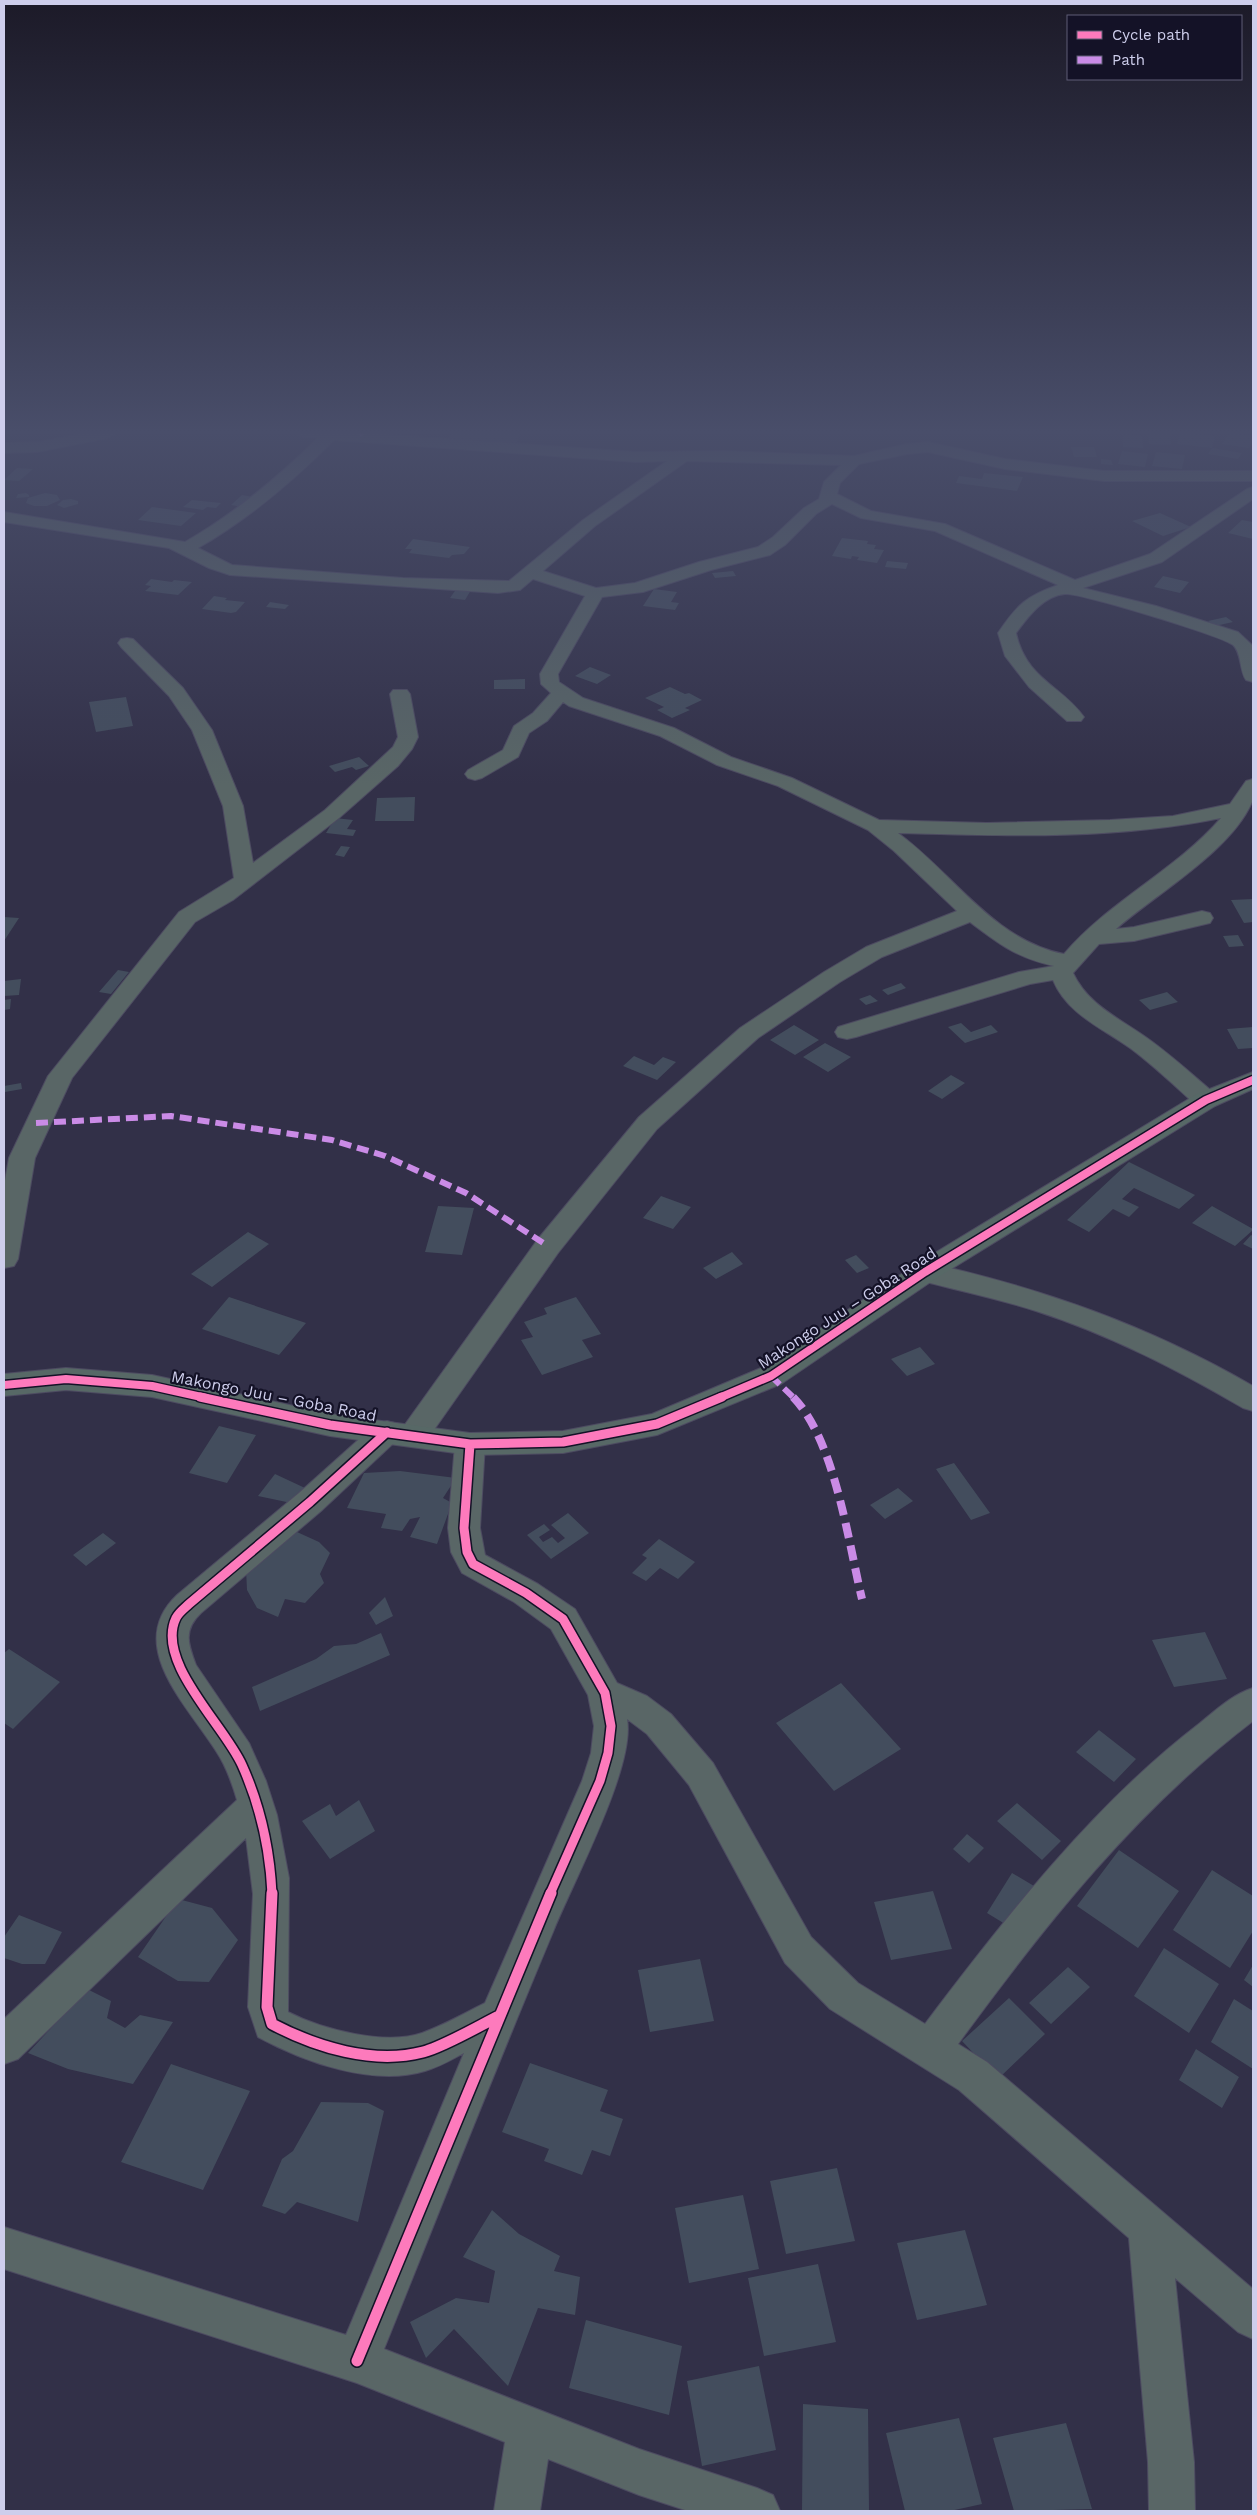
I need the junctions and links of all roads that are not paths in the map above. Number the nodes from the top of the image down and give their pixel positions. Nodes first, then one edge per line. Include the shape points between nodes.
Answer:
1 (190, 550) edge
2 (558, 550) edge
3 (765, 550) edge
4 (991, 550) edge
5 (1167, 550) edge
6 (532, 573) junction
7 (1070, 587) junction
8 (594, 593) junction
9 (127, 643) dead end
10 (1253, 676) edge
11 (400, 694) dead end
12 (561, 694) junction
13 (1074, 717) dead end
14 (475, 774) dead end
15 (1253, 785) edge
16 (1237, 809) junction
17 (876, 826) junction
18 (245, 879) junction
19 (972, 913) junction
20 (1202, 918) dead end
21 (1096, 936) junction
22 (1065, 967) junction
23 (847, 1032) dead end
24 (1253, 1080) edge
25 (1206, 1100) junction
26 (4, 1259) edge
27 (925, 1272) junction
28 (4, 1385) edge
29 (1253, 1400) edge
30 (400, 1434) junction
31 (470, 1444) junction
32 (605, 1693) junction
33 (1253, 1702) edge
34 (256, 1805) junction
35 (499, 2016) junction
36 (4, 2045) edge
37 (930, 2049) junction
38 (1149, 2230) junction
39 (4, 2248) edge
40 (1253, 2317) edge
41 (357, 2361) junction
42 (530, 2428) junction
43 (517, 2511) edge
44 (757, 2511) edge
45 (1172, 2511) edge

1 - 6 street via 230,570 404,583 498,588 514,586
2 - 6 street
3 - 8 street via 636,588
4 - 7 street
5 - 7 street via 1156,558
6 - 8 street
7 - 10 street via 1232,636 1247,649
7 - 13 street via 1040,597 1026,608 1007,633 1011,652 1036,683
8 - 12 street via 548,674 550,684
9 - 18 street via 176,692 202,730 233,806
11 - 18 street via 408,737 402,749 332,814
12 - 14 street via 540,717 521,730 511,753
12 - 17 street via 596,710 667,732 724,761 785,782
15 - 16 street
16 - 17 street via 1173,822 1110,826 987,829
16 - 21 street via 1228,826
17 - 19 street via 902,846
18 - 26 street via 187,917 60,1076 22,1158
19 - 22 street via 1019,948
19 - 30 street via 874,952 832,977 749,1033 648,1122
20 - 21 street via 1134,934
21 - 22 street
22 - 23 street
22 - 25 street via 1065,986 1080,1004 1172,1069
24 - 25 street, Makongo Juu – Goba Road
25 - 27 street, Makongo Juu – Goba Road
27 - 29 street via 1046,1302 1169,1352
27 - 31 street, Makongo Juu – Goba Road via 771,1376 657,1424 563,1442
28 - 30 street, Makongo Juu – Goba Road via 66,1379 152,1386 330,1425
30 - 31 street, Makongo Juu – Goba Road
30 - 34 street via 310,1502 217,1578 176,1617 172,1630 173,1648 196,1698 237,1753
31 - 32 street via 464,1528 467,1552 473,1564 526,1593 563,1619
32 - 35 street via 611,1726 600,1781
32 - 37 street via 635,1706 659,1724 702,1774 798,1950 844,1996
33 - 37 street via 1138,1798 982,1979
34 - 35 street via 271,1878 267,2007 272,2024 300,2039 366,2055 397,2057 425,2052
34 - 36 street
35 - 41 street
37 - 38 street via 973,2076
38 - 40 street
38 - 45 street via 1172,2462
39 - 41 street
41 - 42 street
42 - 43 street
42 - 44 street via 639,2472

